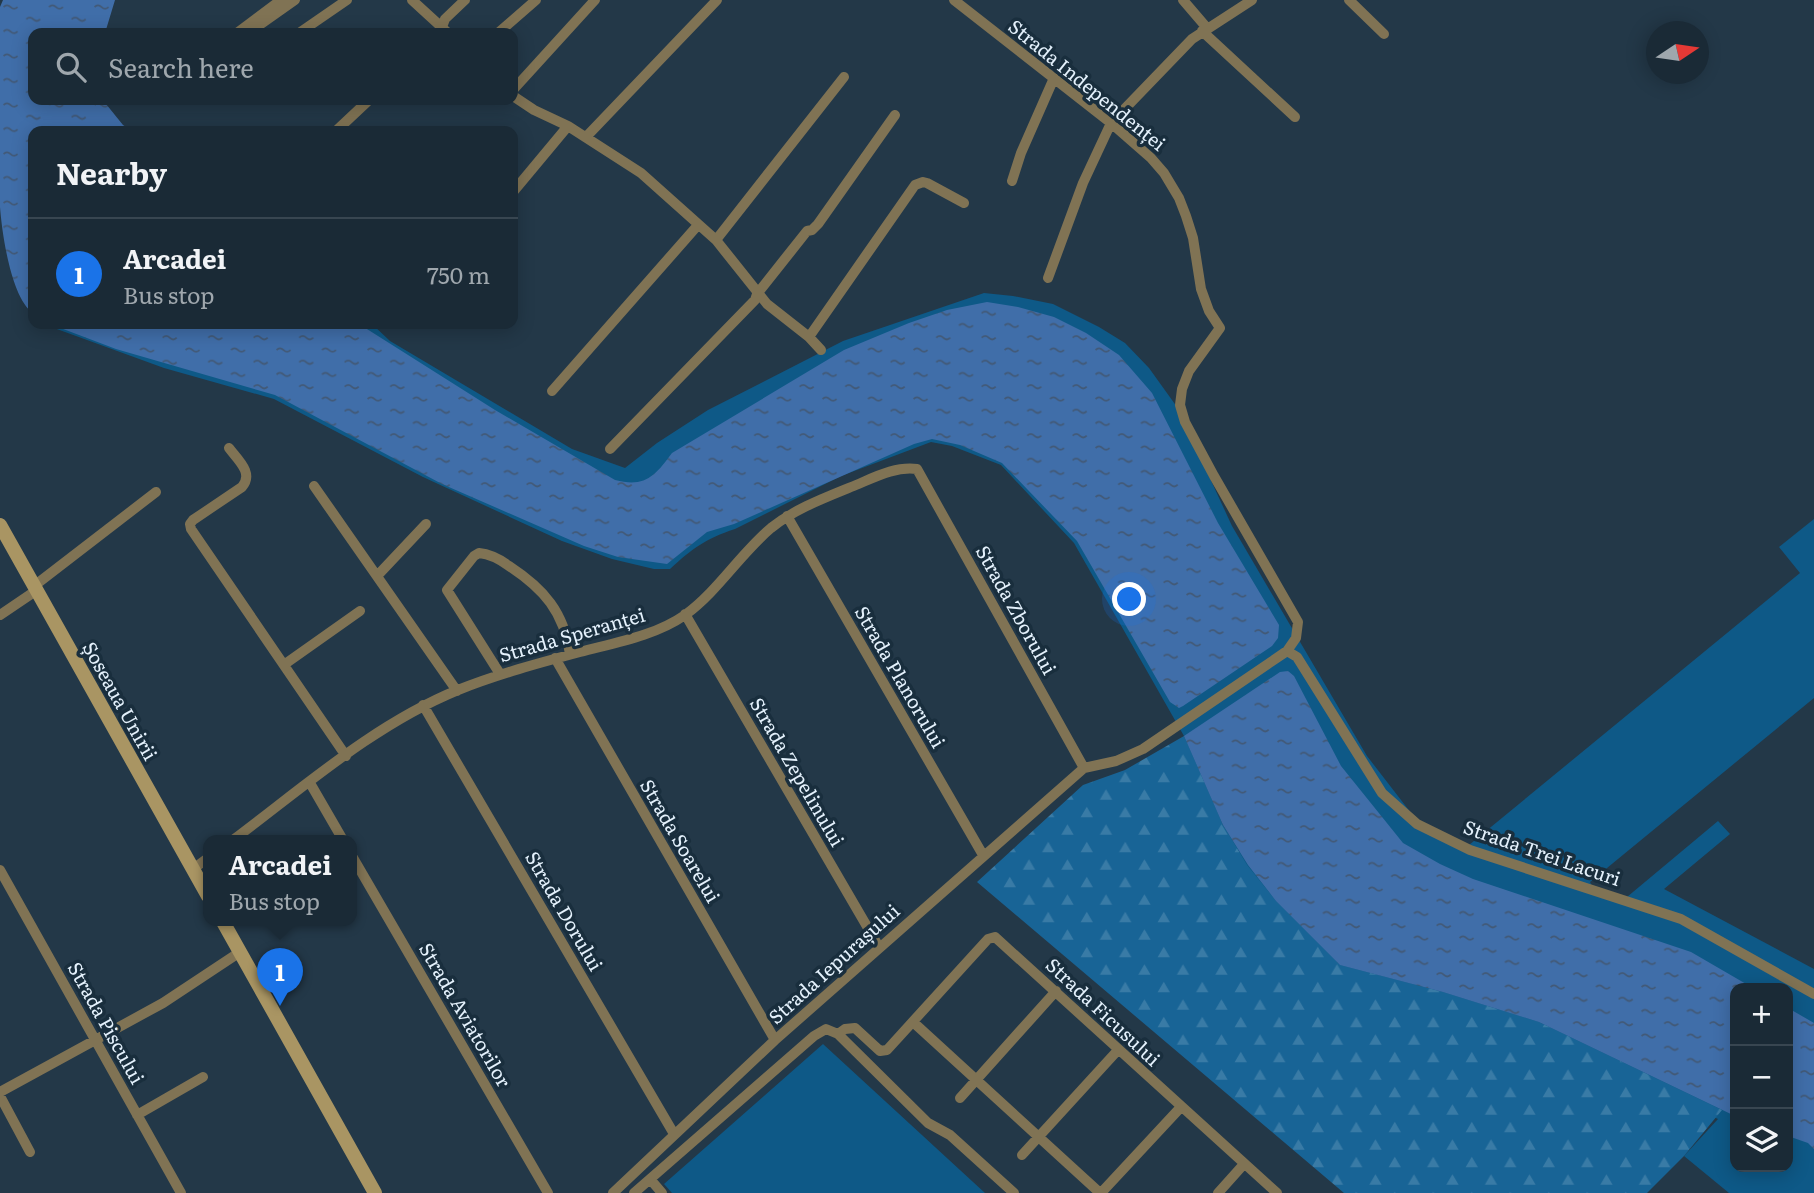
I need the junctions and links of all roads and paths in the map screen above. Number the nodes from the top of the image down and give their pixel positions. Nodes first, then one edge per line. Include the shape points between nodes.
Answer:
1 (281, 0) edge
2 (295, 0) edge
3 (347, 0) edge
4 (412, 0) edge
5 (465, 0) edge
6 (536, 0) edge
7 (595, 0) edge
8 (717, 0) edge
9 (954, 0) edge
10 (1183, 0) edge
11 (1252, 0) edge
12 (1349, 0) edge
13 (244, 28) edge
14 (255, 28) edge
15 (306, 28) edge
16 (439, 28) edge
17 (443, 28) edge
18 (504, 28) edge
19 (1204, 30) junction
20 (1384, 34) dead end
21 (844, 78) dead end
22 (1054, 78) junction
23 (518, 85) edge
24 (518, 99) edge
25 (364, 105) edge
26 (895, 115) dead end
27 (1295, 117) dead end
28 (1111, 123) junction
29 (341, 126) edge
30 (568, 126) junction
31 (586, 137) junction
32 (1012, 181) dead end
33 (518, 186) edge
34 (964, 204) dead end
35 (698, 225) junction
36 (716, 240) junction
37 (1048, 278) dead end
38 (757, 293) junction
39 (808, 337) junction
40 (821, 350) dead end
41 (552, 391) dead end
42 (229, 448) dead end
43 (610, 449) dead end
44 (917, 469) joint
45 (314, 486) dead end
46 (156, 492) dead end
47 (787, 516) junction
48 (0, 524) edge
49 (426, 524) dead end
50 (377, 576) junction
51 (35, 588) junction
52 (360, 611) dead end
53 (685, 614) junction
54 (0, 615) edge
55 (1287, 652) junction
56 (570, 654) junction
57 (555, 659) junction
58 (285, 664) junction
59 (500, 674) junction
60 (457, 691) junction
61 (424, 705) junction
62 (346, 756) junction
63 (1084, 768) junction
64 (310, 783) junction
65 (240, 835) edge
66 (339, 835) edge
67 (983, 855) junction
68 (203, 862) edge
69 (357, 865) edge
70 (193, 869) junction
71 (0, 870) edge
72 (203, 887) edge
73 (225, 926) edge
74 (879, 947) junction
75 (240, 952) junction
76 (1056, 991) junction
77 (1814, 994) edge
78 (913, 1022) junction
79 (835, 1032) junction
80 (775, 1040) junction
81 (96, 1041) junction
82 (1118, 1050) junction
83 (203, 1077) dead end
84 (976, 1080) junction
85 (0, 1094) edge
86 (960, 1098) dead end
87 (1181, 1107) junction
88 (136, 1115) junction
89 (674, 1134) junction
90 (1037, 1138) junction
91 (30, 1152) dead end
92 (1022, 1155) dead end
93 (1244, 1164) junction
94 (650, 1179) junction
95 (181, 1193) edge
96 (375, 1193) edge
97 (548, 1193) edge
98 (612, 1193) edge
99 (634, 1193) edge
100 (662, 1193) edge
101 (1014, 1193) edge
102 (1100, 1193) edge
103 (1218, 1193) edge
104 (1277, 1193) edge

1 - 13 street
2 - 14 street
3 - 15 street
4 - 16 street
5 - 17 street via 445,19
6 - 18 street
7 - 23 street
8 - 31 street
9 - 22 street, Strada Independenței
10 - 19 street
11 - 19 street
12 - 20 street
19 - 27 street
19 - 28 street
21 - 36 street
22 - 28 street, Strada Independenței
22 - 32 street
24 - 30 street
25 - 29 street
26 - 38 street via 817,224
28 - 37 street
28 - 55 street, Strada Independenței via 1164,173 1179,198 1193,238 1205,301 1220,328 1189,371 1180,405 1207,463 1295,613 1298,631
30 - 31 street
30 - 33 street
31 - 35 street via 641,173
34 - 39 street via 923,181 915,185
35 - 36 street
35 - 41 street
36 - 38 street
38 - 39 street
38 - 43 street
39 - 40 street
42 - 58 street via 245,468 247,481 193,520 191,529
44 - 47 street, Strada Speranței via 888,472
44 - 63 street, Strada Zborului
45 - 50 street
46 - 51 street
47 - 53 street, Strada Speranței
47 - 67 street, Strada Planorului
48 - 51 main road, Șoseaua Unirii
49 - 50 street
50 - 60 street
51 - 54 street
51 - 70 main road, Șoseaua Unirii
52 - 58 street
53 - 56 street, Strada Speranței via 645,633
53 - 74 street, Strada Zepelinului
55 - 63 street via 1143,749
55 - 77 street, Strada Trei Lacuri via 1297,657 1382,793 1416,824 1470,850 1681,919
56 - 57 street, Strada Speranței
56 - 59 street via 559,614 533,581 479,553 450,584 447,594
57 - 59 street, Strada Speranței
57 - 80 street, Strada Soarelui
58 - 62 street
59 - 60 street, Strada Speranței
60 - 61 street, Strada Speranței
61 - 62 street, Strada Speranței
61 - 89 street, Strada Dorului
62 - 64 street, Strada Speranței
63 - 67 street, Strada Iepurașului
64 - 65 street, Strada Speranței
64 - 66 street
67 - 74 street, Strada Iepurașului
68 - 70 street
69 - 97 street, Strada Aviatorilor
70 - 72 main road, Șoseaua Unirii
71 - 81 street, Strada Piscului
73 - 75 main road
74 - 80 street, Strada Iepurașului
75 - 81 street
75 - 96 main road
76 - 78 street, Strada Ficusului via 995,937 989,937
76 - 82 street, Strada Ficusului
76 - 84 street
78 - 79 street, Strada Ficusului via 885,1052 855,1028
78 - 84 street
79 - 94 street, Strada Iepurașului via 820,1031
79 - 101 street via 928,1124 950,1135
80 - 89 street, Strada Iepurașului
81 - 85 street
81 - 88 street, Strada Piscului
82 - 87 street, Strada Ficusului
82 - 90 street
83 - 88 street
84 - 86 street
84 - 90 street
85 - 91 street
87 - 93 street, Strada Ficusului
87 - 102 street
88 - 95 street, Strada Piscului
89 - 98 street, Strada Iepurașului
90 - 92 street
90 - 102 street
93 - 103 street
93 - 104 street, Strada Ficusului
94 - 99 street, Strada Iepurașului
94 - 100 street

